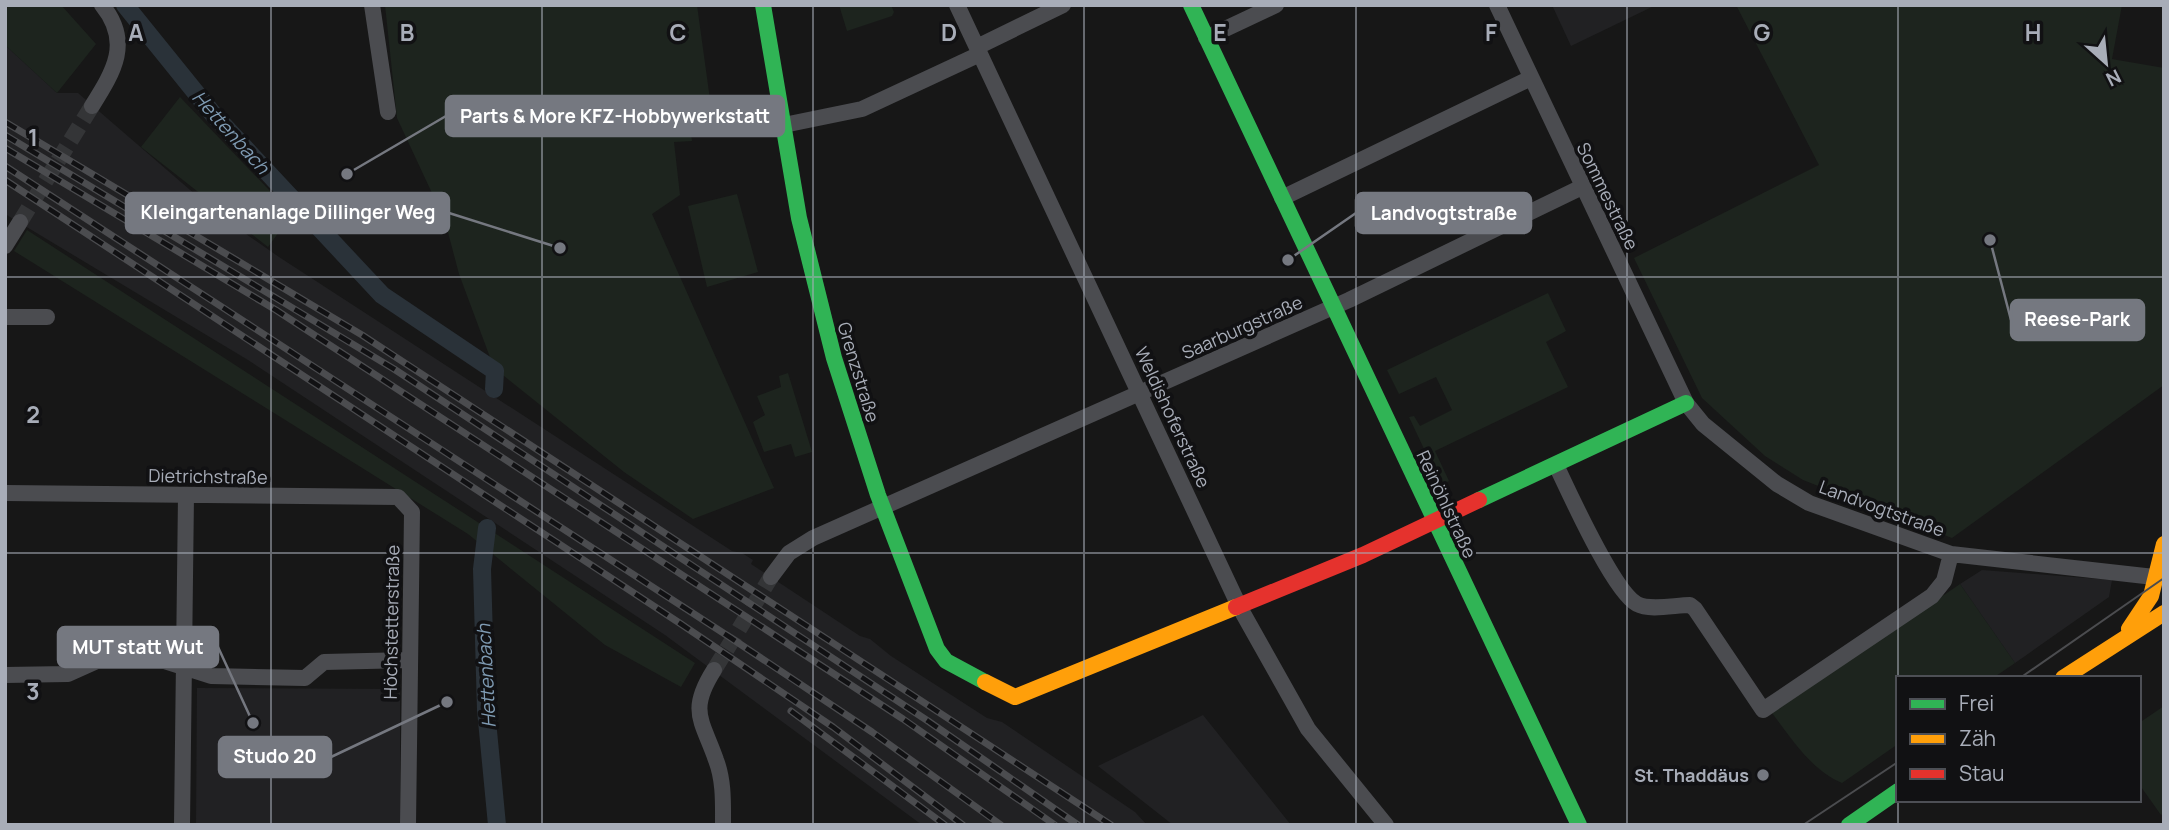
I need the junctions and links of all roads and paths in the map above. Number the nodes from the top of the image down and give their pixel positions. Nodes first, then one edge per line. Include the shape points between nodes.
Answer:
1 (102, 5) edge
2 (372, 5) edge
3 (763, 5) edge
4 (957, 5) edge
5 (1063, 5) edge
6 (1191, 5) edge
7 (1276, 5) edge
8 (1497, 5) edge
9 (1206, 38) junction
10 (978, 50) junction
11 (1531, 78) junction
12 (92, 106) tunnel mouth
13 (388, 112) dead end
14 (779, 126) junction
15 (1582, 187) junction
16 (1282, 198) junction
17 (20, 222) tunnel mouth
18 (5, 246) edge
19 (1333, 307) junction
20 (5, 317) edge
21 (47, 317) dead end
22 (1141, 393) junction
23 (1686, 403) junction
24 (1556, 465) junction
25 (5, 493) edge
26 (186, 495) junction
27 (409, 505) joint
28 (882, 509) junction
29 (1434, 523) junction
30 (2164, 544) edge
31 (1951, 554) junction
32 (771, 577) tunnel mouth
33 (2159, 578) edge
34 (1240, 608) junction
35 (2164, 613) edge
36 (2123, 637) junction
37 (409, 660) junction
38 (183, 668) junction
39 (714, 670) tunnel mouth
40 (5, 675) edge
41 (2066, 676) edge
42 (1896, 792) edge
43 (182, 825) edge
44 (408, 825) edge
45 (723, 825) edge
46 (1386, 825) edge
47 (1578, 825) edge
48 (1849, 825) edge

1 - 12 street via 115,24 119,44 109,79
2 - 13 street
3 - 14 street, Grenzstraße
4 - 10 street, Weldishoferstraße
5 - 10 street
6 - 9 street, Reinöhlstraße
7 - 9 street
8 - 11 street, Sommestraße
9 - 16 street, Reinöhlstraße
10 - 14 street via 862,109
10 - 22 street, Weldishoferstraße
11 - 15 street, Sommestraße
11 - 16 street
14 - 28 street, Grenzstraße via 827,333
15 - 19 street, Saarburgstraße
15 - 23 street, Sommestraße
16 - 19 street, Reinöhlstraße
17 - 18 street
19 - 22 street, Saarburgstraße
19 - 29 street, Reinöhlstraße
20 - 21 street
22 - 28 street, Saarburgstraße
22 - 34 street, Weldishoferstraße
23 - 24 street
23 - 31 street, Landvogtstraße via 1714,433 1777,484 1809,503
24 - 29 street
24 - 31 street, Landvogtstraße via 1595,545 1630,598 1644,606 1690,605 1695,609 1763,709 1932,596 1944,581
25 - 26 street, Dietrichstraße
26 - 27 street, Dietrichstraße via 398,497
26 - 38 street
27 - 37 street, Höchstetterstraße
28 - 32 street, Saarburgstraße via 799,545
28 - 34 street, Grenzstraße via 941,657 1015,697
29 - 34 street
29 - 47 street, Reinöhlstraße
30 - 33 street
31 - 33 street, Landvogtstraße
33 - 36 street
34 - 46 street, Weldishoferstraße via 1308,729
35 - 36 street
36 - 41 street
37 - 38 street via 324,662 305,678 211,676
37 - 44 street, Höchstetterstraße
38 - 40 street via 164,661 97,661 68,674
38 - 43 street
39 - 45 street via 698,704 722,781
42 - 48 street

